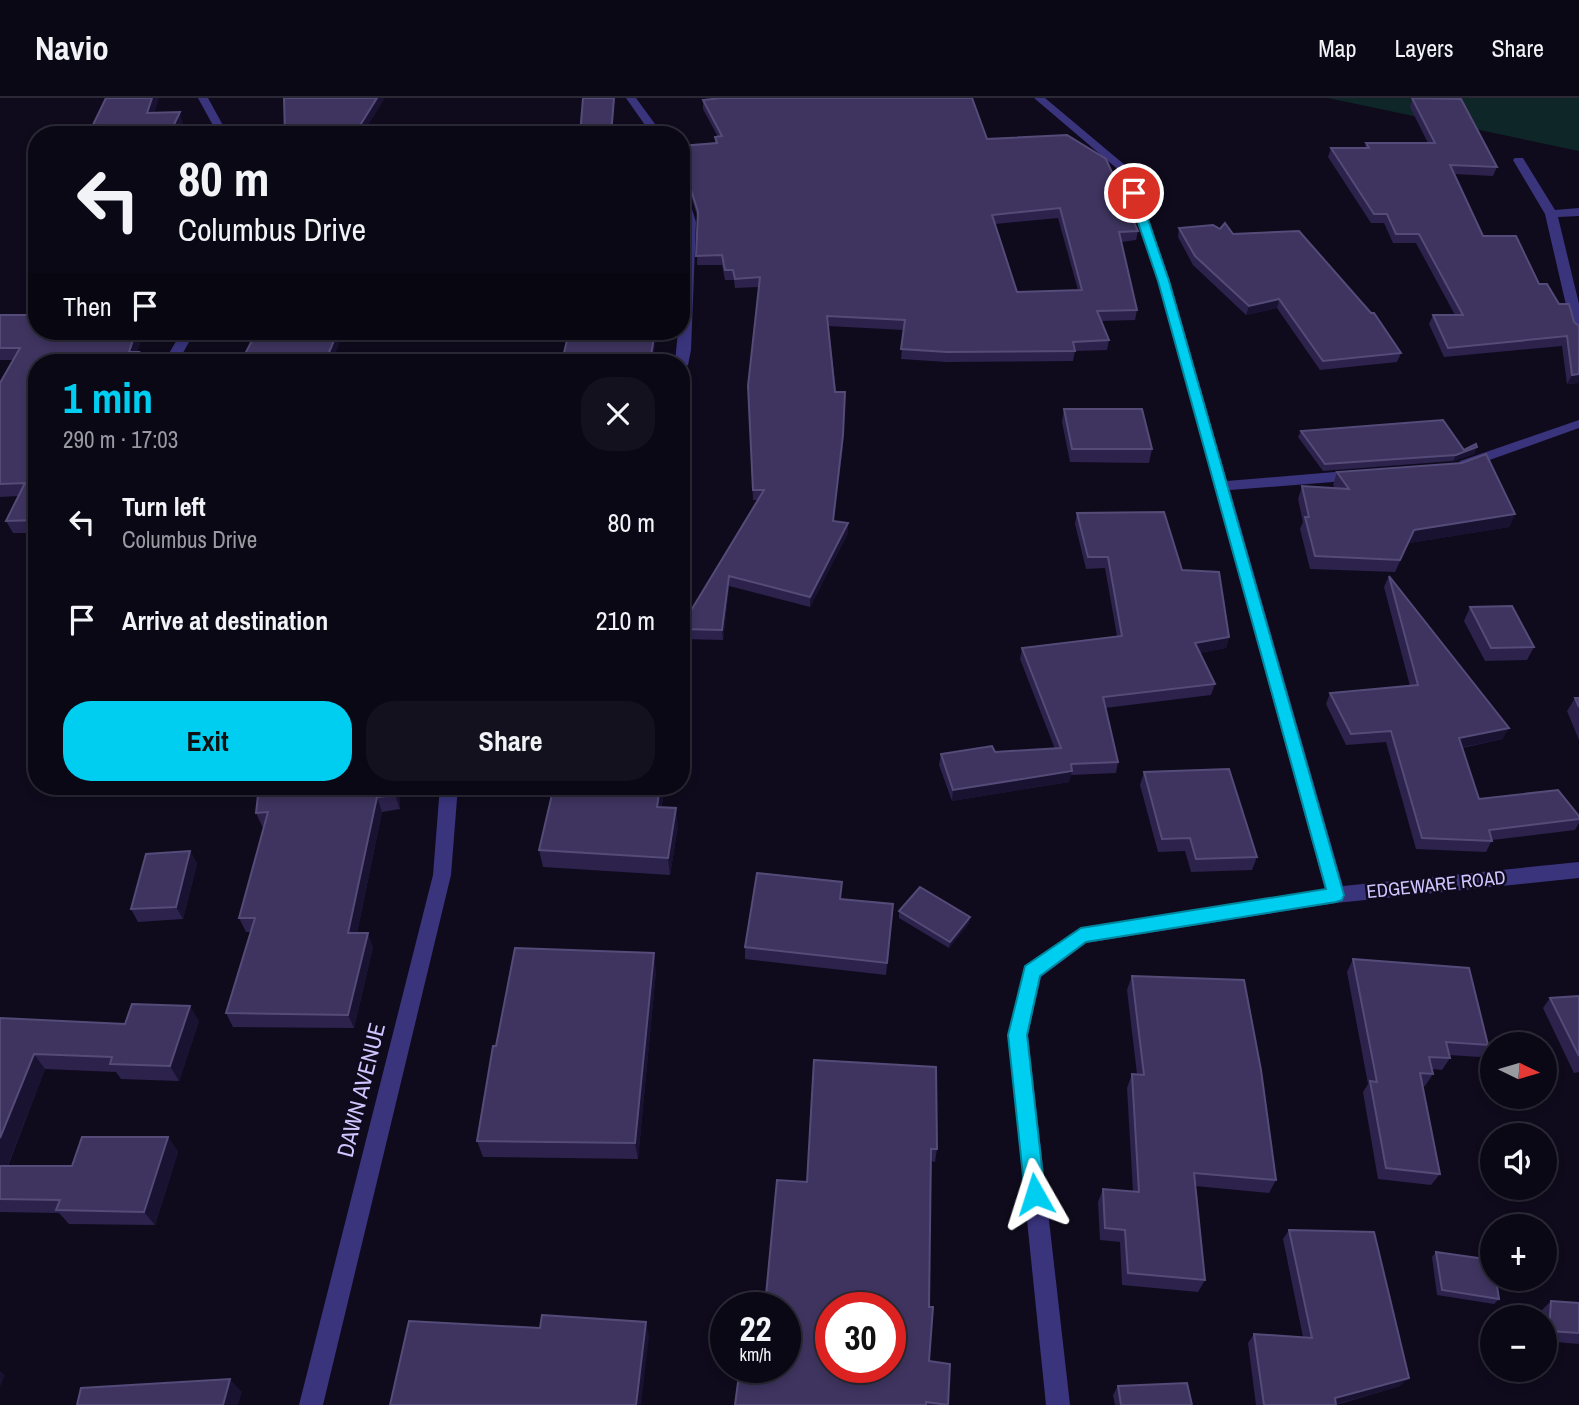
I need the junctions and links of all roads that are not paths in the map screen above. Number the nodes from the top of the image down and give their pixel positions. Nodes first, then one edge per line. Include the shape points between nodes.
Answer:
1 (203, 98) edge
2 (631, 98) edge
3 (1039, 98) edge
4 (218, 126) edge
5 (651, 126) edge
6 (1519, 160) dead end
7 (1579, 212) edge
8 (1551, 214) junction
9 (1579, 331) edge
10 (1578, 421) edge
11 (1456, 468) edge
12 (1373, 474) edge
13 (1220, 486) junction
14 (448, 795) edge
15 (1579, 870) edge
16 (1336, 895) junction
17 (311, 1405) edge
18 (1058, 1405) edge

1 - 4 street
2 - 5 street
3 - 13 street via 1126,171 1164,281
6 - 8 street
7 - 8 street
8 - 9 street
10 - 11 street
12 - 13 street
13 - 16 street
14 - 17 street, DAWN AVENUE via 442,875
15 - 16 street, EDGEWARE ROAD
16 - 18 street, EDGEWARE ROAD via 1081,936 1032,972 1018,1035

